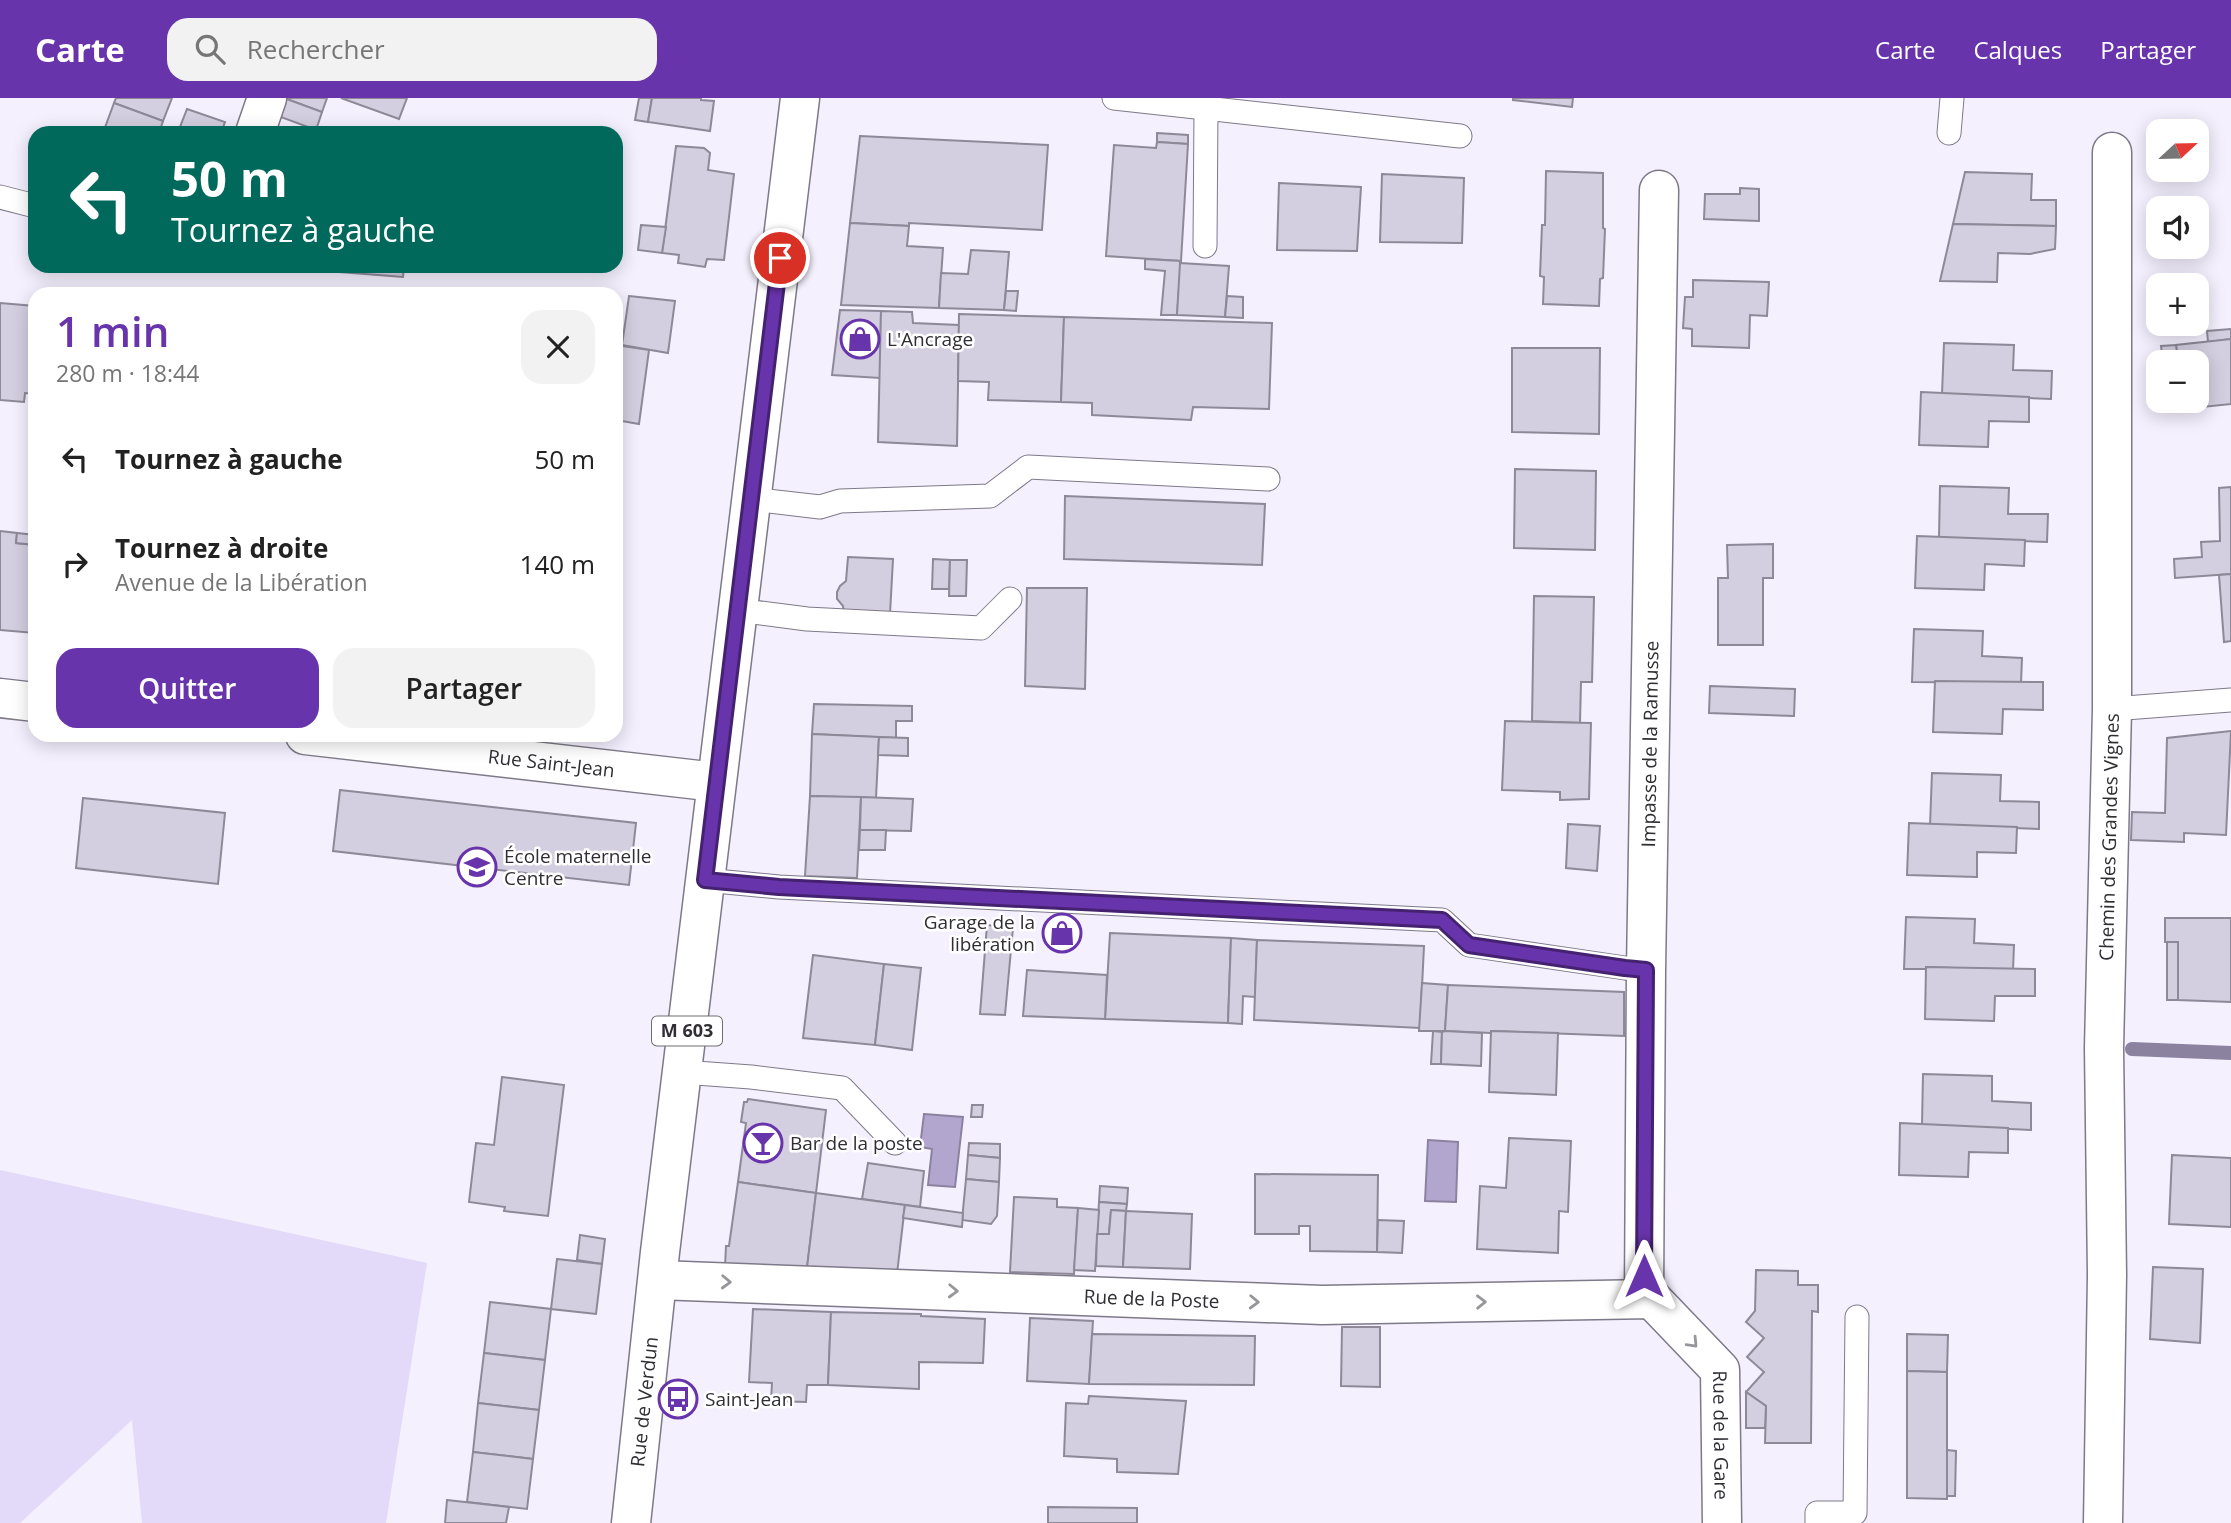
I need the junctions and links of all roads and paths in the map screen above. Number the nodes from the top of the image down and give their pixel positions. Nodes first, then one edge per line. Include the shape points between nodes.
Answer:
1 (267, 98) edge
2 (800, 98) edge
3 (1114, 98) edge
4 (1952, 98) edge
5 (1206, 109) junction
6 (257, 126) edge
7 (1949, 133) dead end
8 (1460, 136) dead end
9 (2112, 152) dead end
10 (1659, 190) dead end
11 (0, 197) edge
12 (28, 204) edge
13 (1205, 246) dead end
14 (1268, 479) dead end
15 (751, 499) junction
16 (1010, 599) dead end
17 (737, 610) junction
18 (0, 698) edge
19 (2231, 700) edge
20 (28, 701) edge
21 (2112, 709) junction
22 (366, 742) edge
23 (716, 782) junction
24 (705, 880) junction
25 (1646, 970) junction
26 (682, 1072) junction
27 (895, 1143) dead end
28 (658, 1280) junction
29 (1644, 1299) junction
30 (1857, 1317) dead end
31 (631, 1523) edge
32 (1722, 1523) edge
33 (1817, 1523) edge
34 (2103, 1523) edge

1 - 6 street
2 - 15 street, M 603
3 - 5 lane
4 - 7 lane
5 - 8 lane
5 - 13 lane
9 - 21 street, Chemin des Grandes Vignes
10 - 25 street, Impasse de la Ramusse
11 - 12 lane
14 - 15 lane via 1028,467 990,496 840,501 820,507
15 - 17 street, M 603
16 - 17 lane via 982,628 807,619
17 - 23 street, M 603
18 - 20 street
19 - 21 lane
21 - 34 street, Chemin des Grandes Vignes via 2104,1048
22 - 23 street, Rue Saint-Jean
23 - 24 street, M 603
24 - 25 lane via 1442,920 1469,945
24 - 26 street, M 603
25 - 29 street, Impasse de la Ramusse
26 - 27 lane via 842,1088
26 - 28 street, M 603
28 -> 29 street, Rue de la Poste via 1322,1305
28 - 31 street, Rue de Verdun / M 603
29 -> 32 street, Rue de la Gare via 1652,1299 1720,1370
30 - 33 lane via 1855,1513 1817,1513

